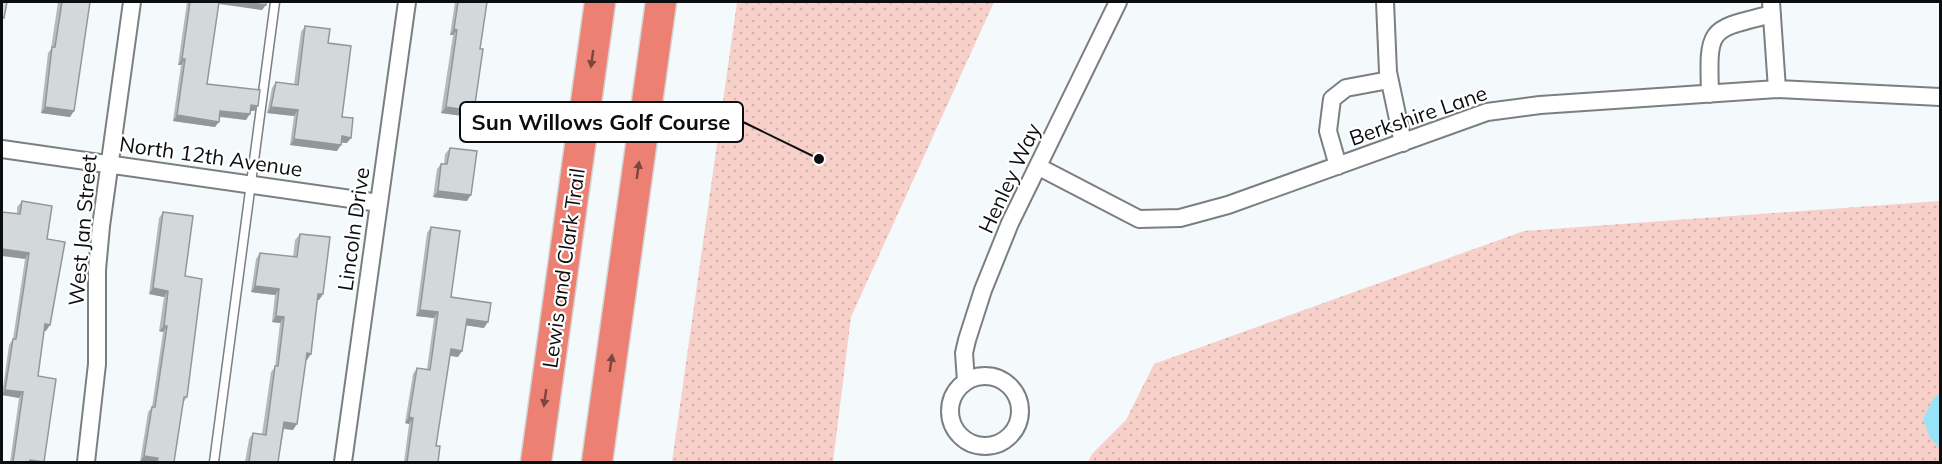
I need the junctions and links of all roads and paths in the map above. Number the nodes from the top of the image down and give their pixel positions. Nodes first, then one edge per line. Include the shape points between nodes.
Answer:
1 (132, 2) edge
2 (275, 2) edge
3 (407, 2) edge
4 (600, 2) edge
5 (661, 2) edge
6 (1118, 2) edge
7 (1385, 2) edge
8 (1772, 8) edge
9 (1389, 80) junction
10 (1777, 88) junction
11 (1710, 94) junction
12 (1941, 97) edge
13 (1402, 143) junction
14 (2, 149) edge
15 (110, 165) junction
16 (1338, 166) junction
17 (1039, 167) junction
18 (250, 184) junction
19 (379, 203) junction
20 (966, 381) junction
21 (86, 462) edge
22 (214, 462) edge
23 (343, 462) edge
24 (536, 462) edge
25 (597, 462) edge

1 - 15 street, West Jan Street
2 - 18 lane
3 - 19 street, Lincoln Drive
4 -> 24 highway, Lewis and Clark Trail
25 -> 5 highway
6 - 17 street, Henley Way
7 - 9 street
8 - 10 street
8 - 11 street via 1728,25 1714,37 1709,54
9 - 13 street
9 - 16 street via 1346,88 1332,99 1328,131
10 - 11 street, Berkshire Lane
10 - 12 street, Berkshire Lane
11 - 13 street, Berkshire Lane via 1487,112
13 - 16 street, Berkshire Lane
14 - 15 street, North 12th Avenue
15 - 18 street, North 12th Avenue
15 - 21 street, West Jan Street via 97,270 97,364
16 - 17 street, Berkshire Lane via 1228,205 1158,220 1140,219
17 - 20 street, Henley Way via 1010,223 983,290 964,352
18 - 19 street, North 12th Avenue
18 - 22 lane
19 - 23 street, Lincoln Drive
20 - 20 street via 955,391 949,413 957,434 978,446 1002,442 1015,428 1020,413 1013,390 996,377

